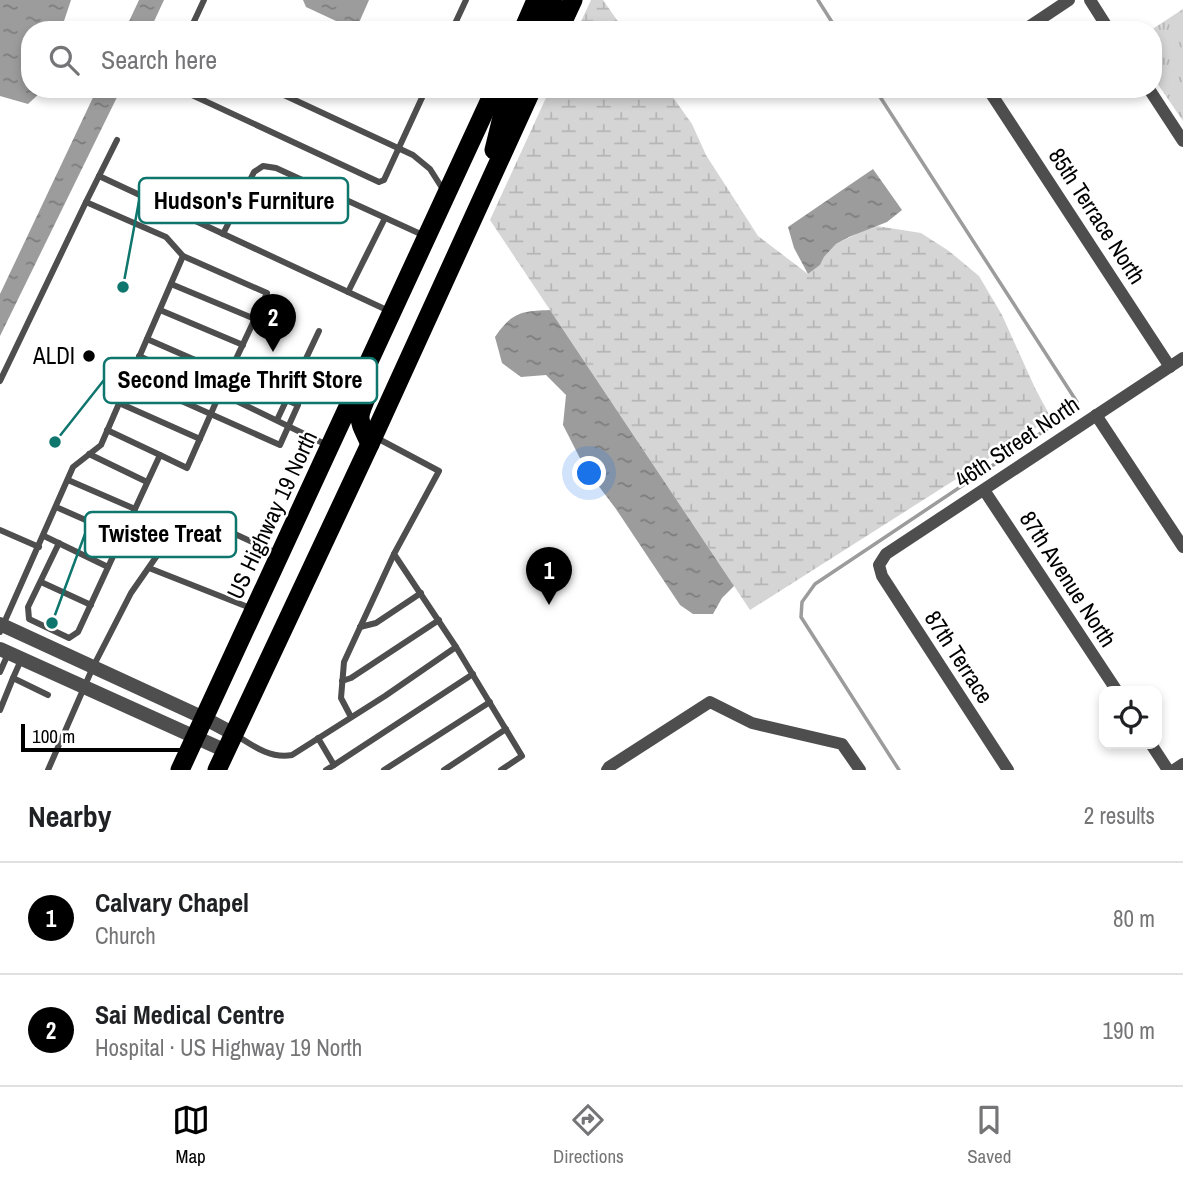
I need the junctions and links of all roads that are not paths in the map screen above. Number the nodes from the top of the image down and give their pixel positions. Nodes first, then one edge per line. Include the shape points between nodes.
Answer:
1 (204, 0) edge
2 (466, 0) edge
3 (536, 0) edge
4 (553, 0) edge
5 (573, 0) edge
6 (1069, 0) edge
7 (1090, 0) edge
8 (194, 21) edge
9 (456, 21) edge
10 (527, 21) edge
11 (544, 21) edge
12 (563, 21) edge
13 (1038, 21) edge
14 (1103, 21) edge
15 (198, 98) edge
16 (291, 98) edge
17 (422, 98) edge
18 (491, 98) edge
19 (509, 98) edge
20 (528, 98) edge
21 (994, 98) edge
22 (1155, 98) edge
23 (117, 140) dead end
24 (1183, 141) edge
25 (399, 148) junction
26 (99, 176) junction
27 (483, 195) junction
28 (444, 201) junction
29 (86, 202) junction
30 (385, 218) junction
31 (223, 234) junction
32 (427, 237) junction
33 (183, 256) junction
34 (171, 284) junction
35 (348, 292) junction
36 (160, 310) junction
37 (392, 313) junction
38 (255, 319) junction
39 (320, 331) dead end
40 (147, 339) junction
41 (243, 345) junction
42 (139, 356) junction
43 (1183, 358) edge
44 (1170, 367) junction
45 (229, 374) junction
46 (130, 378) junction
47 (0, 381) edge
48 (220, 393) junction
49 (287, 400) junction
50 (119, 403) junction
51 (212, 415) junction
52 (1096, 415) junction
53 (277, 420) junction
54 (288, 426) junction
55 (107, 430) junction
56 (200, 439) junction
57 (372, 440) junction
58 (330, 446) junction
59 (89, 454) junction
60 (160, 455) junction
61 (68, 480) junction
62 (148, 482) junction
63 (984, 490) junction
64 (56, 507) junction
65 (135, 509) junction
66 (0, 530) edge
67 (44, 536) junction
68 (122, 536) junction
69 (60, 544) junction
70 (39, 547) junction
71 (1183, 547) edge
72 (394, 554) junction
73 (280, 555) junction
74 (879, 565) joint
75 (108, 567) junction
76 (149, 568) junction
77 (41, 582) junction
78 (421, 593) junction
79 (91, 605) junction
80 (255, 609) junction
81 (439, 620) junction
82 (1, 627) edge
83 (360, 627) junction
84 (456, 647) junction
85 (10, 653) edge
86 (93, 667) junction
87 (0, 672) edge
88 (473, 674) junction
89 (13, 678) junction
90 (342, 681) junction
91 (1114, 686) edge
92 (85, 687) junction
93 (48, 695) dead end
94 (490, 702) junction
95 (0, 710) edge
96 (351, 717) junction
97 (204, 718) junction
98 (506, 729) junction
99 (195, 738) junction
100 (317, 738) junction
101 (230, 742) junction
102 (1154, 749) edge
103 (1183, 764) edge
104 (334, 765) junction
105 (48, 770) edge
106 (180, 770) edge
107 (217, 770) edge
108 (326, 770) edge
109 (384, 770) edge
110 (444, 770) edge
111 (501, 770) edge
112 (607, 770) edge
113 (860, 770) edge
114 (1008, 770) edge
115 (1168, 770) edge
116 (1174, 770) edge

1 - 8 lane
2 - 9 lane
3 - 10 highway
4 - 11 highway
5 - 12 highway
6 - 13 street
7 - 14 street
15 - 25 lane via 379,182
16 - 25 lane
17 - 25 lane
18 - 28 highway, US Highway 19 North
19 - 27 highway
20 - 27 highway
21 - 44 street, 85th Terrace North
22 - 24 street
23 - 26 lane
25 - 28 lane via 429,169
26 - 29 lane
26 - 31 lane
27 - 57 highway
28 - 32 highway, US Highway 19 North
28 - 57 highway via 436,244 359,415
29 - 33 lane via 166,237
29 - 47 lane
30 - 31 lane via 263,166 254,172
30 - 32 lane
30 - 35 lane
31 - 35 lane
32 - 37 highway, US Highway 19 North
33 - 34 lane
33 - 38 lane via 267,293
34 - 36 lane
34 - 38 lane
35 - 37 lane
36 - 40 lane
36 - 41 lane
37 - 58 highway, US Highway 19 North
38 - 41 lane
39 - 49 lane
40 - 42 lane
40 - 45 lane
41 - 45 lane
42 - 46 lane
42 - 48 lane
43 - 44 street, 46th Street North
44 - 52 street, 46th Street North
45 - 48 lane
45 - 49 lane
46 - 50 lane
46 - 51 lane
48 - 51 lane
48 - 53 lane
49 - 53 lane
49 - 54 lane via 298,405
50 - 55 lane
50 - 56 lane
51 - 54 lane via 280,445
51 - 56 lane
52 - 63 street, 46th Street North
52 - 71 street
53 - 54 lane
54 - 58 lane
55 - 59 lane via 101,445
55 - 60 lane
56 - 60 lane via 187,468
57 - 72 lane via 439,471
57 - 101 highway
58 - 73 highway, US Highway 19 North
59 - 61 lane via 73,467
59 - 62 lane
60 - 62 lane
61 - 64 lane
61 - 65 lane
62 - 65 lane
63 - 74 street, 46th Street North via 886,554
63 - 91 street, 87th Avenue North
64 - 67 lane
64 - 68 lane
65 - 68 lane
66 - 70 lane
67 - 69 lane
67 - 70 lane
68 - 75 lane
69 - 75 lane
69 - 77 lane
70 - 82 lane
72 - 78 lane
72 - 83 lane
73 - 76 lane via 194,515 180,516
73 - 80 highway, US Highway 19 North
74 - 114 street, 87th Terrace via 881,576
75 - 79 lane
76 - 80 lane
76 - 86 lane
77 - 79 lane
77 - 79 lane via 29,607 29,619 69,638 78,632
78 - 81 lane
78 - 83 lane via 376,623
80 - 97 highway, US Highway 19 North
81 - 84 lane
81 - 90 lane
82 - 86 street
83 - 90 lane via 344,662
84 - 88 lane
84 - 96 lane
85 - 87 lane
85 - 89 lane
85 - 92 street
86 - 92 lane
86 - 97 street
88 - 94 lane
88 - 104 lane
89 - 93 lane
89 - 95 lane
90 - 96 lane via 341,698
92 - 99 street
92 - 105 lane
94 - 98 lane
94 - 109 lane
96 - 100 lane
97 - 99 highway, US Highway 19 North
97 - 101 street
98 - 110 lane
98 - 111 lane via 522,756
99 - 101 street
99 - 106 highway, US Highway 19 North
100 - 101 lane via 285,756
100 - 104 lane
101 - 107 highway
102 - 115 street
103 - 116 street
104 - 108 lane
112 - 113 street via 710,702 752,723 842,744

